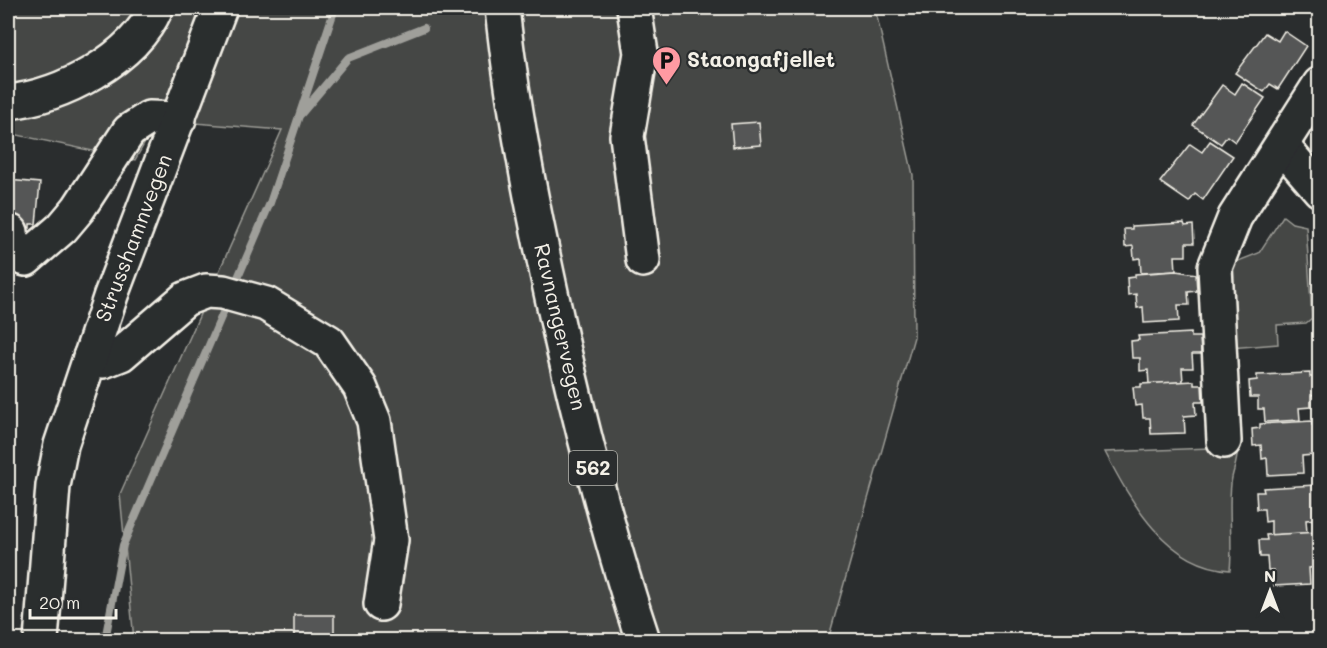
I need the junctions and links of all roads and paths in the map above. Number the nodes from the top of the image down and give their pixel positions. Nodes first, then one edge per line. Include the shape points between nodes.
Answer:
1 (156, 8) edge
2 (220, 8) edge
3 (502, 8) edge
4 (634, 8) edge
5 (1320, 84) edge
6 (8, 102) edge
7 (179, 119) junction
8 (1282, 146) junction
9 (1320, 190) edge
10 (12, 244) dead end
11 (643, 260) dead end
12 (90, 357) junction
13 (1224, 441) dead end
14 (381, 604) dead end
15 (41, 640) edge
16 (643, 640) edge

1 - 6 street via 135,38 75,84
2 - 7 street, Strusshamnvegen
3 - 16 street, Ravnangervegen / 562 via 517,113 551,293 605,513
4 - 11 street via 641,53 627,136
5 - 8 street
7 - 10 street, Strusshamnvegen via 149,118 129,131 62,228 26,259
7 - 12 street, Strusshamnvegen
8 - 9 street
8 - 13 street via 1235,217 1215,267
12 - 14 street, Strusshamnvegen via 103,361 121,354 185,299 206,291 266,304 328,342 360,387 374,421 391,540
12 - 15 street, Strusshamnvegen via 61,446 53,486

